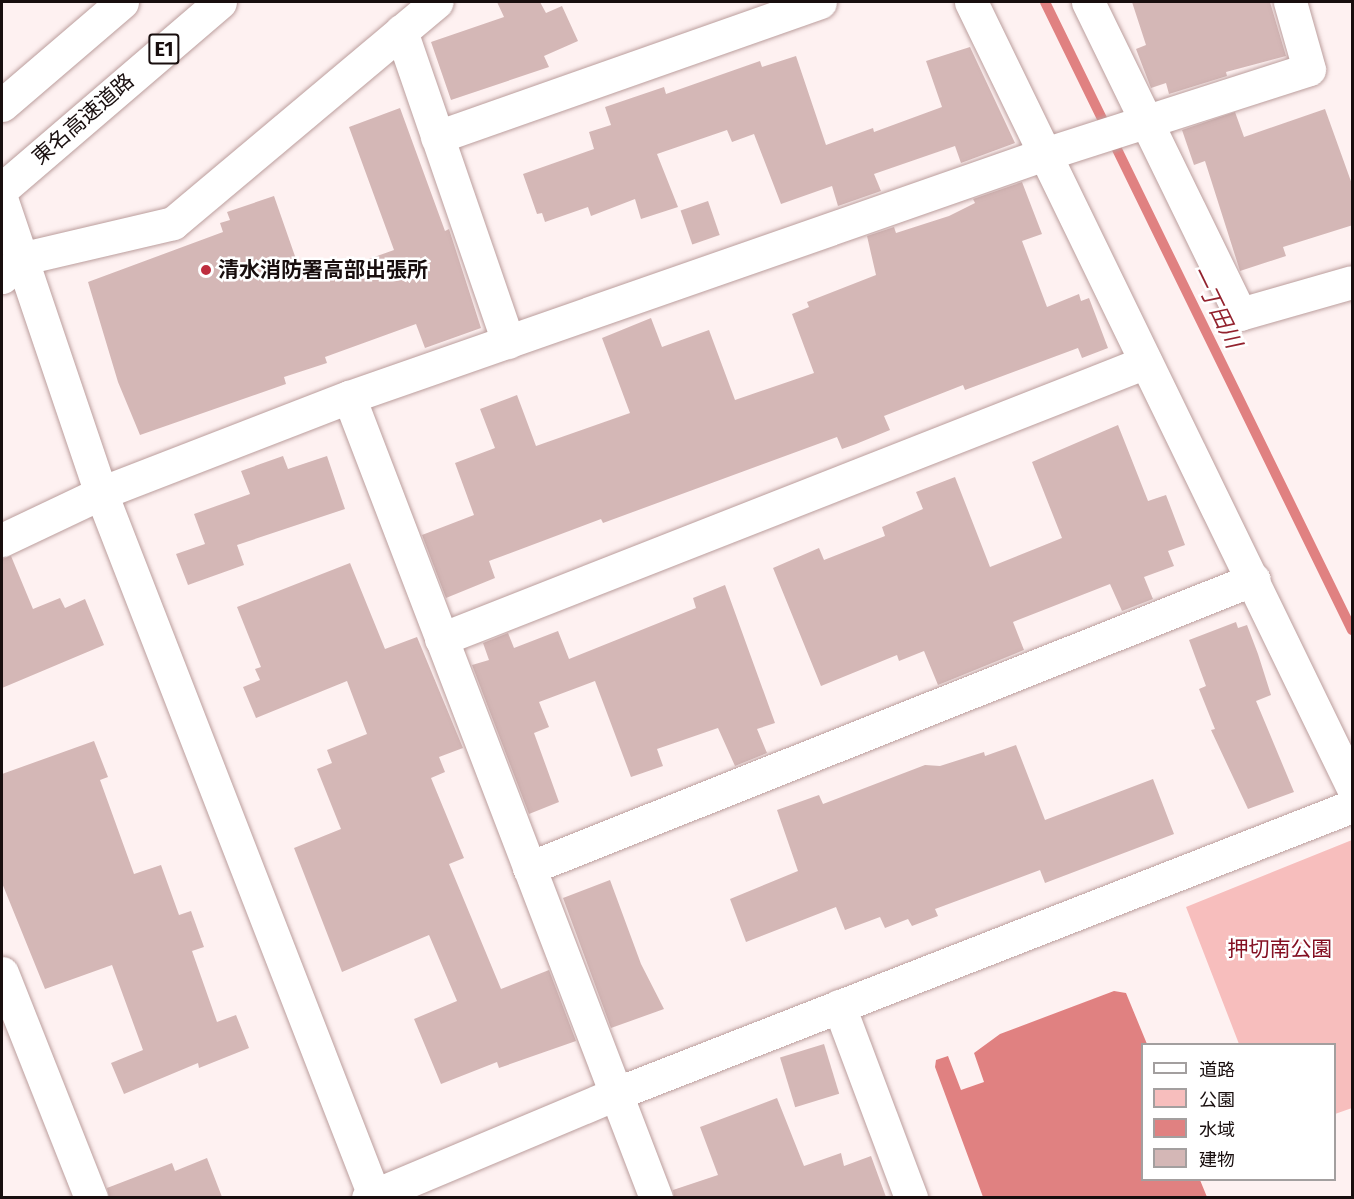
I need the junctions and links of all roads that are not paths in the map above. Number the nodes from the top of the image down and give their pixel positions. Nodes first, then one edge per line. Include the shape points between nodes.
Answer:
1 (122, 2) edge
2 (220, 2) edge
3 (436, 2) edge
4 (820, 2) edge
5 (972, 2) edge
6 (1088, 2) edge
7 (1290, 2) edge
8 (401, 31) junction
9 (2, 105) edge
10 (1147, 120) junction
11 (437, 137) junction
12 (1046, 154) junction
13 (2, 189) edge
14 (2, 201) edge
15 (13, 267) edge
16 (1353, 282) edge
17 (508, 342) junction
18 (1146, 362) junction
19 (349, 397) junction
20 (101, 493) junction
21 (2, 540) edge
22 (1254, 579) junction
23 (441, 639) junction
24 (1353, 786) edge
25 (1353, 806) edge
26 (529, 868) junction
27 (2, 973) edge
28 (839, 1006) junction
29 (615, 1094) junction
30 (91, 1197) edge
31 (372, 1197) edge
32 (656, 1197) edge
33 (911, 1197) edge

1 - 9 main road
2 - 13 main road, 東名高速道路 / E1
3 - 8 main road
4 - 11 main road
5 - 12 main road
6 - 10 main road
7 - 10 main road via 1309,69
8 - 11 main road
8 - 15 main road via 173,223
10 - 12 main road
10 - 16 main road via 1240,314
11 - 17 main road
12 - 17 main road
12 - 18 main road
14 - 15 main road
15 - 20 main road
17 - 19 main road
18 - 22 main road
18 - 23 main road
19 - 20 main road
19 - 23 main road
20 - 21 main road
20 - 31 main road
22 - 24 main road
22 - 26 main road
23 - 26 main road
25 - 28 main road
26 - 29 main road
27 - 30 main road
28 - 29 main road
28 - 33 main road
29 - 31 main road
29 - 32 main road

